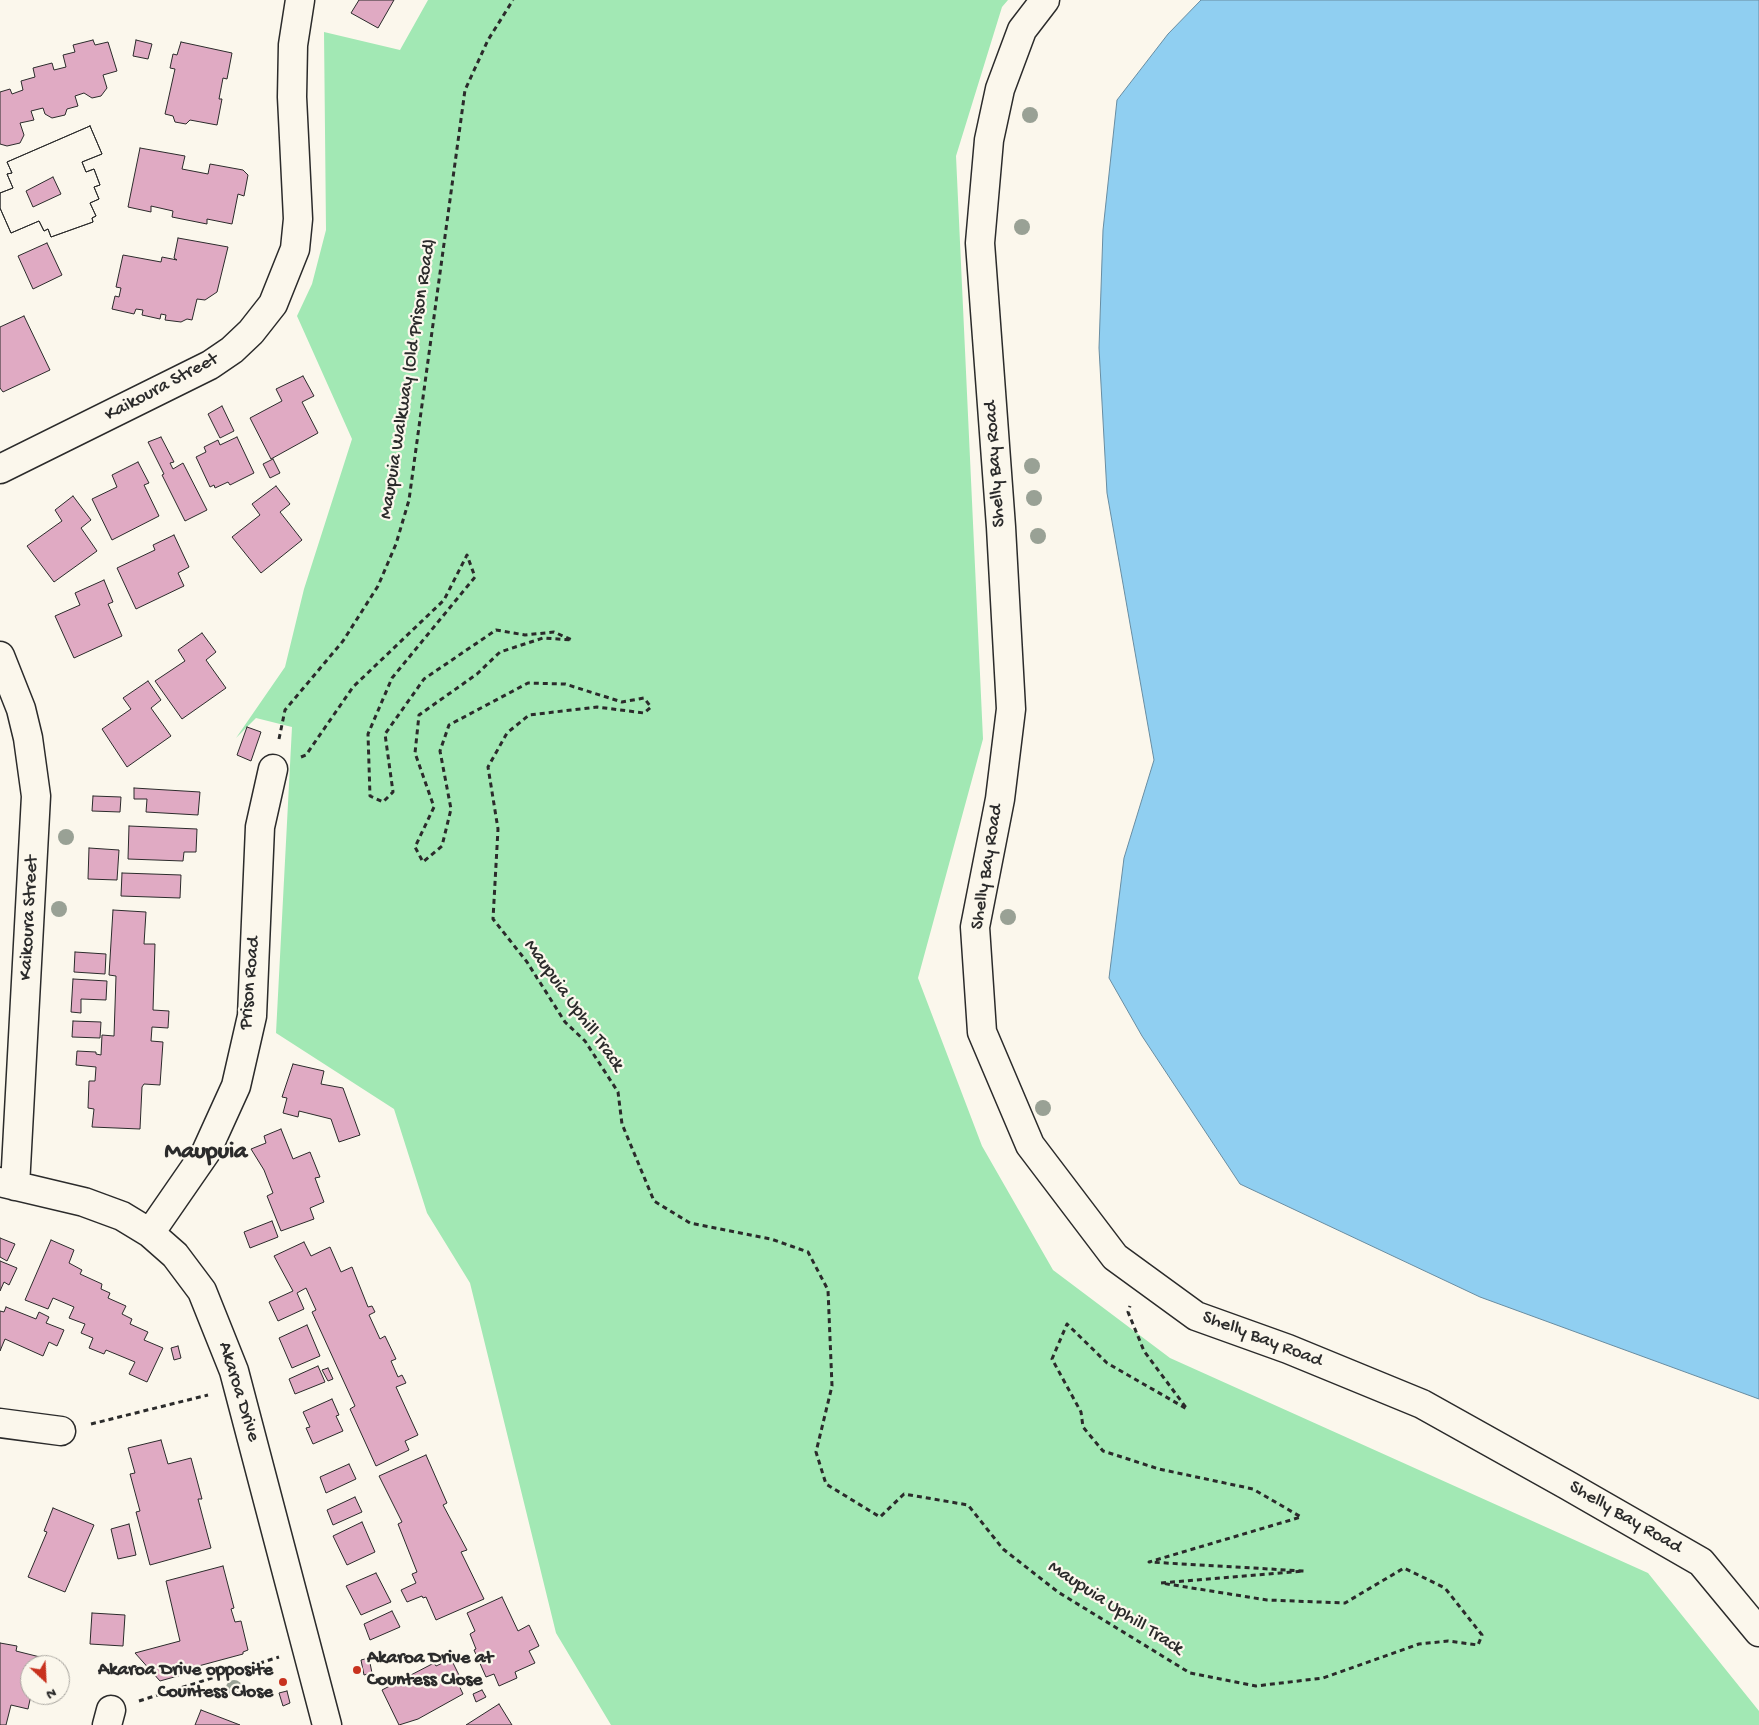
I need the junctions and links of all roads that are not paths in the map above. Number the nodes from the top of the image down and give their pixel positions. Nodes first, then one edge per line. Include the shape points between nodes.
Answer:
1 (300, 0) edge
2 (1046, 0) edge
3 (0, 469) edge
4 (0, 656) edge
5 (274, 769) road end
6 (7, 1184) edge
7 (150, 1233) junction
8 (0, 1423) edge
9 (62, 1431) road end
10 (1759, 1632) edge
11 (327, 1725) edge

1 - 3 street, Kaikoura Street via 293,45 292,97 298,219 295,249 273,304 252,332 210,365
2 - 10 street, Shelly Bay Road via 1022,30 1000,89 989,140 980,243 1011,709 1000,799 975,928 982,1032 1030,1145 1115,1257 1196,1316 1288,1349 1422,1404 1701,1562
4 - 6 street, Kaikoura Street via 28,738 36,796
5 - 7 street, Prison Road via 260,827 252,1016 236,1086 206,1152
6 - 7 street, Akaroa Drive via 84,1202 122,1216
7 - 11 street, Akaroa Drive via 175,1255 202,1291 223,1340
8 - 9 street

